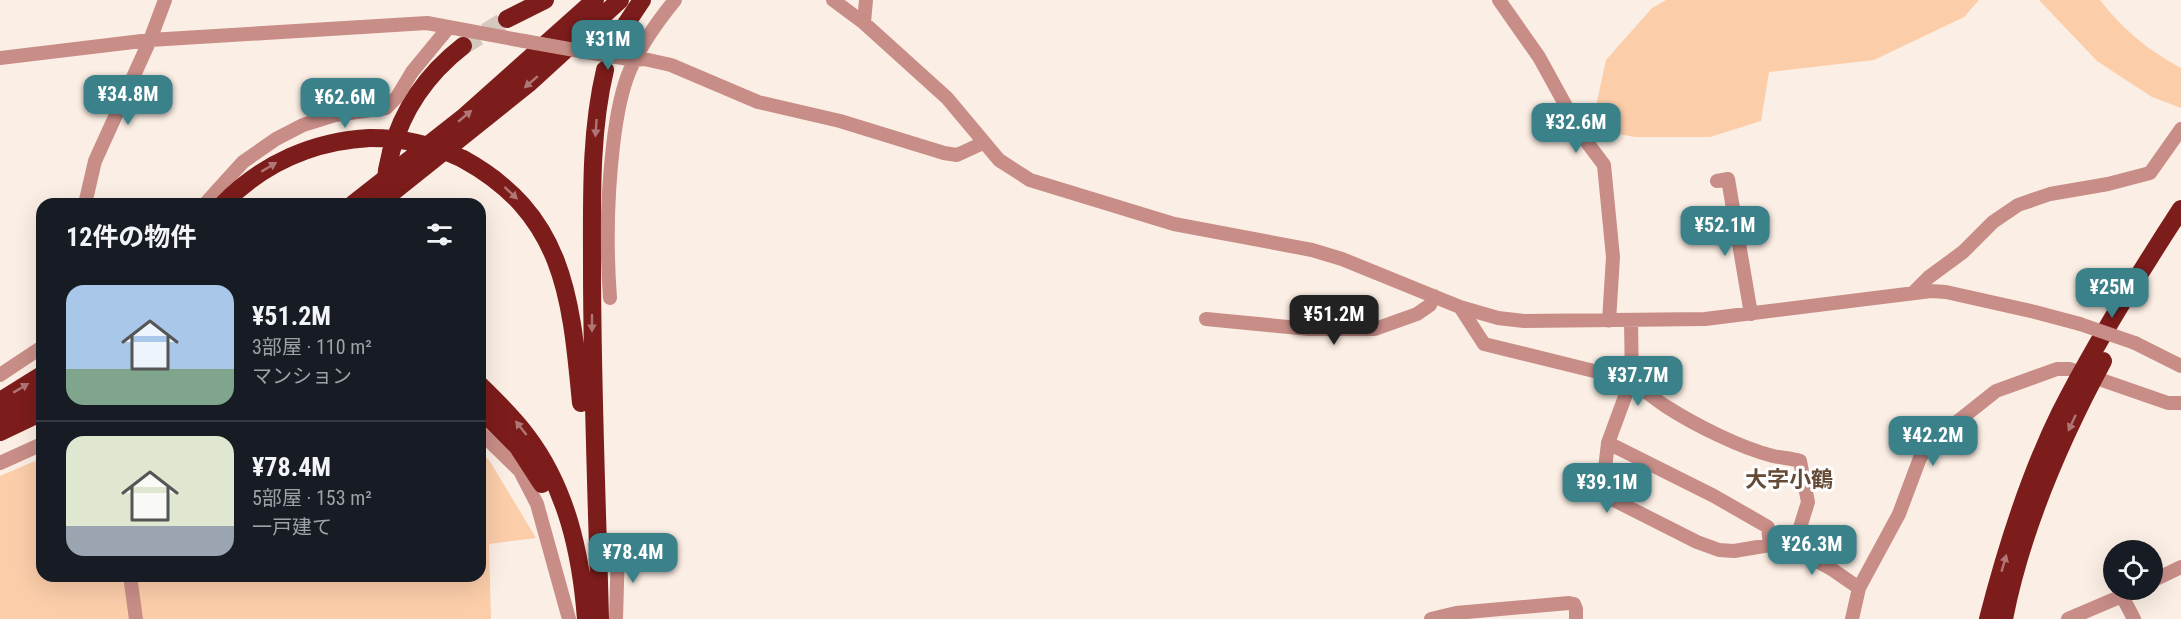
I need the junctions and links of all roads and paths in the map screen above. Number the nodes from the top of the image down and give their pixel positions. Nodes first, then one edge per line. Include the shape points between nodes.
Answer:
1 (165, 0) edge
2 (545, 0) edge
3 (595, 0) edge
4 (620, 0) edge
5 (642, 0) edge
6 (675, 0) edge
7 (833, 0) edge
8 (866, 0) edge
9 (1499, 0) edge
10 (507, 19) tunnel mouth
11 (864, 23) junction
12 (449, 27) junction
13 (150, 40) junction
14 (617, 40) dead end
15 (463, 46) tunnel mouth
16 (0, 58) edge
17 (635, 60) junction
18 (605, 70) dead end
19 (2181, 129) edge
20 (983, 143) junction
21 (1717, 181) dead end
22 (86, 198) edge
23 (210, 198) edge
24 (230, 198) edge
25 (361, 198) edge
26 (385, 198) edge
27 (386, 198) edge
28 (2181, 209) edge
29 (2181, 224) edge
30 (1913, 293) junction
31 (1434, 296) junction
32 (610, 298) dead end
33 (1460, 307) junction
34 (1751, 314) junction
35 (1206, 319) dead end
36 (1609, 321) junction
37 (1631, 321) junction
38 (36, 351) edge
39 (2181, 366) edge
40 (0, 375) edge
41 (2088, 375) junction
42 (36, 379) edge
43 (1632, 383) junction
44 (486, 391) edge
45 (36, 398) edge
46 (0, 400) edge
47 (2181, 403) edge
48 (486, 414) edge
49 (36, 415) edge
50 (0, 416) edge
51 (36, 423) edge
52 (0, 432) edge
53 (0, 438) edge
54 (486, 438) edge
55 (1608, 443) junction
56 (36, 447) edge
57 (0, 463) edge
58 (1797, 537) junction
59 (1770, 545) junction
60 (618, 548) dead end
61 (2181, 567) edge
62 (2163, 576) edge
63 (131, 582) edge
64 (1858, 588) junction
65 (2113, 600) edge
66 (2124, 600) edge
67 (136, 619) edge
68 (569, 619) edge
69 (585, 619) edge
70 (600, 619) edge
71 (616, 619) edge
72 (1431, 619) edge
73 (1576, 619) edge
74 (1852, 619) edge
75 (1988, 619) edge
76 (2004, 619) edge
77 (2068, 619) edge
78 (2134, 619) edge

1 - 13 street
2 - 10 highway
25 -> 3 highway via 465,116
4 -> 27 highway via 528,84
5 - 14 highway
6 - 17 street via 650,32
7 - 11 street
8 - 11 street
9 - 36 street via 1539,57 1583,138 1604,165 1613,257
11 - 20 street via 948,98
12 - 13 street via 428,23
12 - 17 street, bridge
12 - 23 street via 386,108 335,115 303,125 243,162
13 - 16 street
13 - 22 street via 95,161
15 - 26 highway, bridge via 436,69 397,130
17 - 20 street via 685,70 758,102 840,121 944,153 957,155
17 - 32 street via 618,111 609,176 606,230
18 -> 70 highway via 596,122 592,246 592,401
19 - 30 street via 2150,173 2050,194 2018,205 1993,222
20 - 31 street via 1008,167 1042,185 1190,228 1312,250
21 - 34 street via 1728,179
24 -> 70 highway, bridge via 252,178 295,154 323,144 370,138 411,141 464,159 489,174 521,202 544,235 562,274 570,309
28 - 41 highway via 2113,315
29 - 41 highway
30 - 34 street
30 - 39 street, bridge via 1946,292 2080,324 2135,343
31 - 33 street
31 - 35 street via 1430,305 1417,314 1375,329 1309,329
33 - 36 street via 1524,321
33 - 43 street via 1484,344 1594,371 1605,369
34 - 37 street via 1705,320
36 - 37 street
37 - 43 street
38 - 40 street
41 - 47 street via 2158,400
41 - 64 street via 2057,369 1996,391 1943,433 1920,458 1899,514
75 -> 41 highway via 2027,492 2060,414
41 -> 76 highway via 2035,512
46 -> 42 highway
43 - 55 street
43 - 58 street via 1707,429 1774,456 1800,461 1808,502
69 -> 44 highway via 577,548 558,491 529,438
45 - 50 highway
48 - 69 highway via 527,460 554,506 571,553
49 - 52 highway
51 - 53 highway
54 - 68 street via 520,471 537,504
55 - 59 street via 1768,527
55 - 59 street via 1602,494 1719,550
56 - 57 street
58 - 59 street
58 - 64 street via 1806,555
60 - 71 street
61 - 62 street
63 - 67 street
64 - 74 street
65 - 77 street
66 - 78 street
72 - 73 street via 1456,613 1569,603 1574,604

